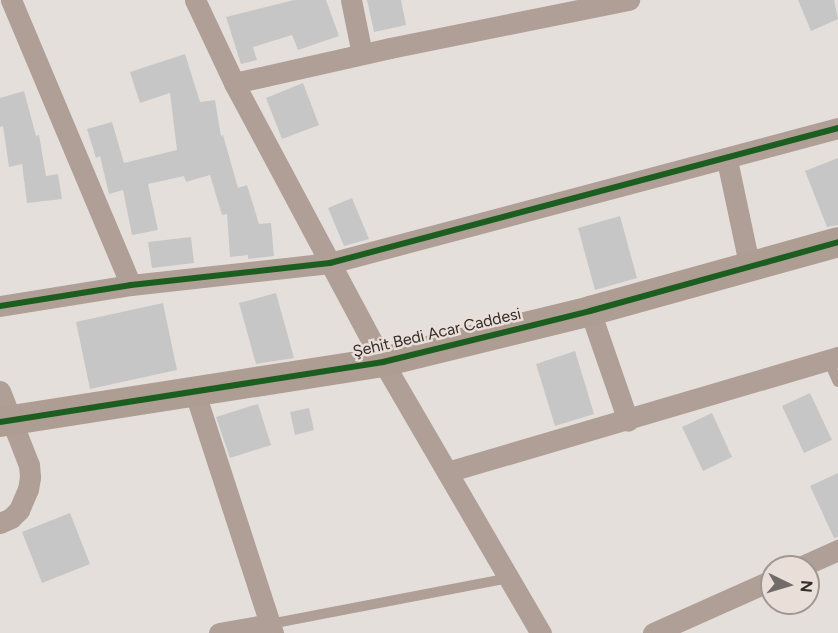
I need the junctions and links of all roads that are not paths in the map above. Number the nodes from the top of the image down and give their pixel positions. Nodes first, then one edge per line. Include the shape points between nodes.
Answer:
1 (11, 0) edge
2 (195, 0) edge
3 (351, 0) edge
4 (629, 0) edge
5 (362, 54) junction
6 (234, 83) junction
7 (838, 128) edge
8 (727, 160) junction
9 (838, 242) edge
10 (330, 263) junction
11 (750, 268) junction
12 (131, 285) junction
13 (0, 306) edge
14 (590, 311) junction
15 (833, 358) edge
16 (383, 362) junction
17 (838, 382) edge
18 (194, 390) junction
19 (0, 391) edge
20 (6, 421) edge
21 (628, 421) junction
22 (447, 472) junction
23 (0, 523) edge
24 (838, 549) edge
25 (820, 558) edge
26 (509, 578) junction
27 (760, 585) edge
28 (272, 628) edge
29 (219, 633) edge
30 (541, 633) edge
31 (653, 633) edge

1 - 12 street
2 - 6 street
3 - 5 street
4 - 5 street
5 - 6 street
6 - 10 street
7 - 8 street
8 - 10 street
8 - 11 street
9 - 11 street, Şehit Bedi Acar Caddesi
10 - 12 street
10 - 16 street
11 - 14 street, Şehit Bedi Acar Caddesi
12 - 13 street
14 - 16 street, Şehit Bedi Acar Caddesi
14 - 21 street
15 - 17 lane
15 - 21 street
16 - 18 street, Şehit Bedi Acar Caddesi
16 - 22 street
18 - 20 street, Şehit Bedi Acar Caddesi
18 - 28 street
19 - 20 street
20 - 23 street via 29,465 30,477 19,510
21 - 22 street
22 - 26 street
24 - 25 street
26 - 28 lane
26 - 30 street
27 - 31 street
28 - 29 street

